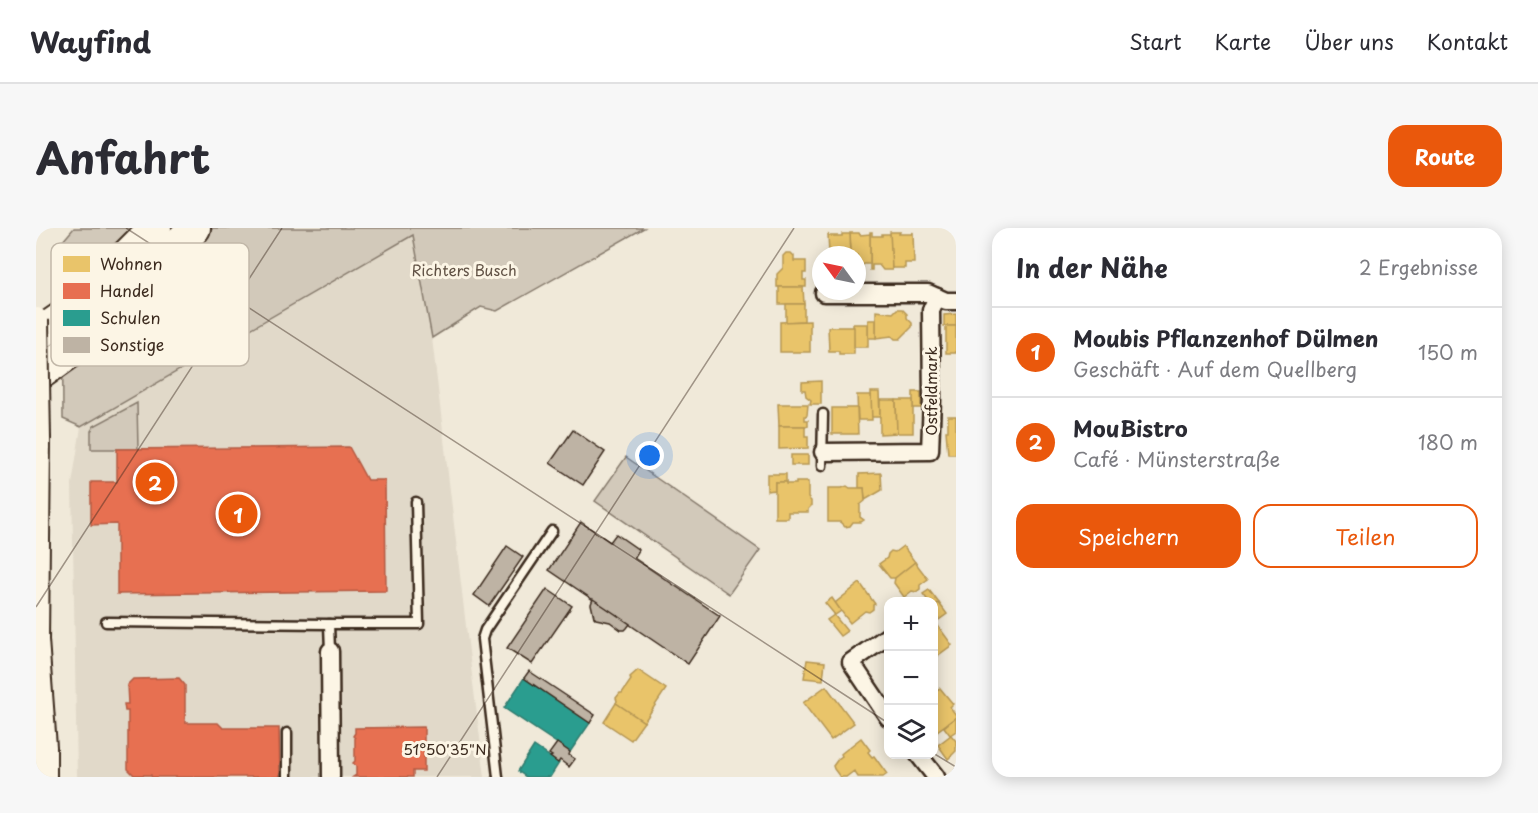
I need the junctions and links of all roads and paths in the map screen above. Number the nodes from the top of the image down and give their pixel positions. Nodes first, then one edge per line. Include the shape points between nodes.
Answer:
1 (155, 228) edge
2 (194, 228) edge
3 (140, 243) edge
4 (180, 243) edge
5 (866, 293) edge
6 (937, 297) junction
7 (956, 301) edge
8 (36, 320) edge
9 (51, 325) edge
10 (36, 336) edge
11 (51, 365) edge
12 (36, 376) edge
13 (823, 414) dead end
14 (822, 459) joint
15 (416, 502) dead end
16 (552, 531) dead end
17 (106, 622) dead end
18 (329, 624) junction
19 (884, 639) edge
20 (36, 641) edge
21 (330, 651) joint
22 (884, 711) edge
23 (287, 733) dead end
24 (922, 759) edge
25 (44, 777) edge
26 (286, 777) edge
27 (331, 777) edge
28 (498, 777) edge
29 (936, 777) edge

1 - 3 highway
2 - 4 highway
5 - 6 street via 928,293
6 - 7 street
6 - 14 street, Ostfeldmark via 931,310 930,451
8 - 20 main road, bridge
9 - 10 highway
11 - 12 highway
13 - 14 lane
15 - 18 lane via 419,624
16 - 28 lane via 482,639
17 - 18 lane
18 - 21 lane
19 - 22 street via 851,662
20 - 25 main road
21 - 27 street
23 - 26 lane
24 - 29 street

